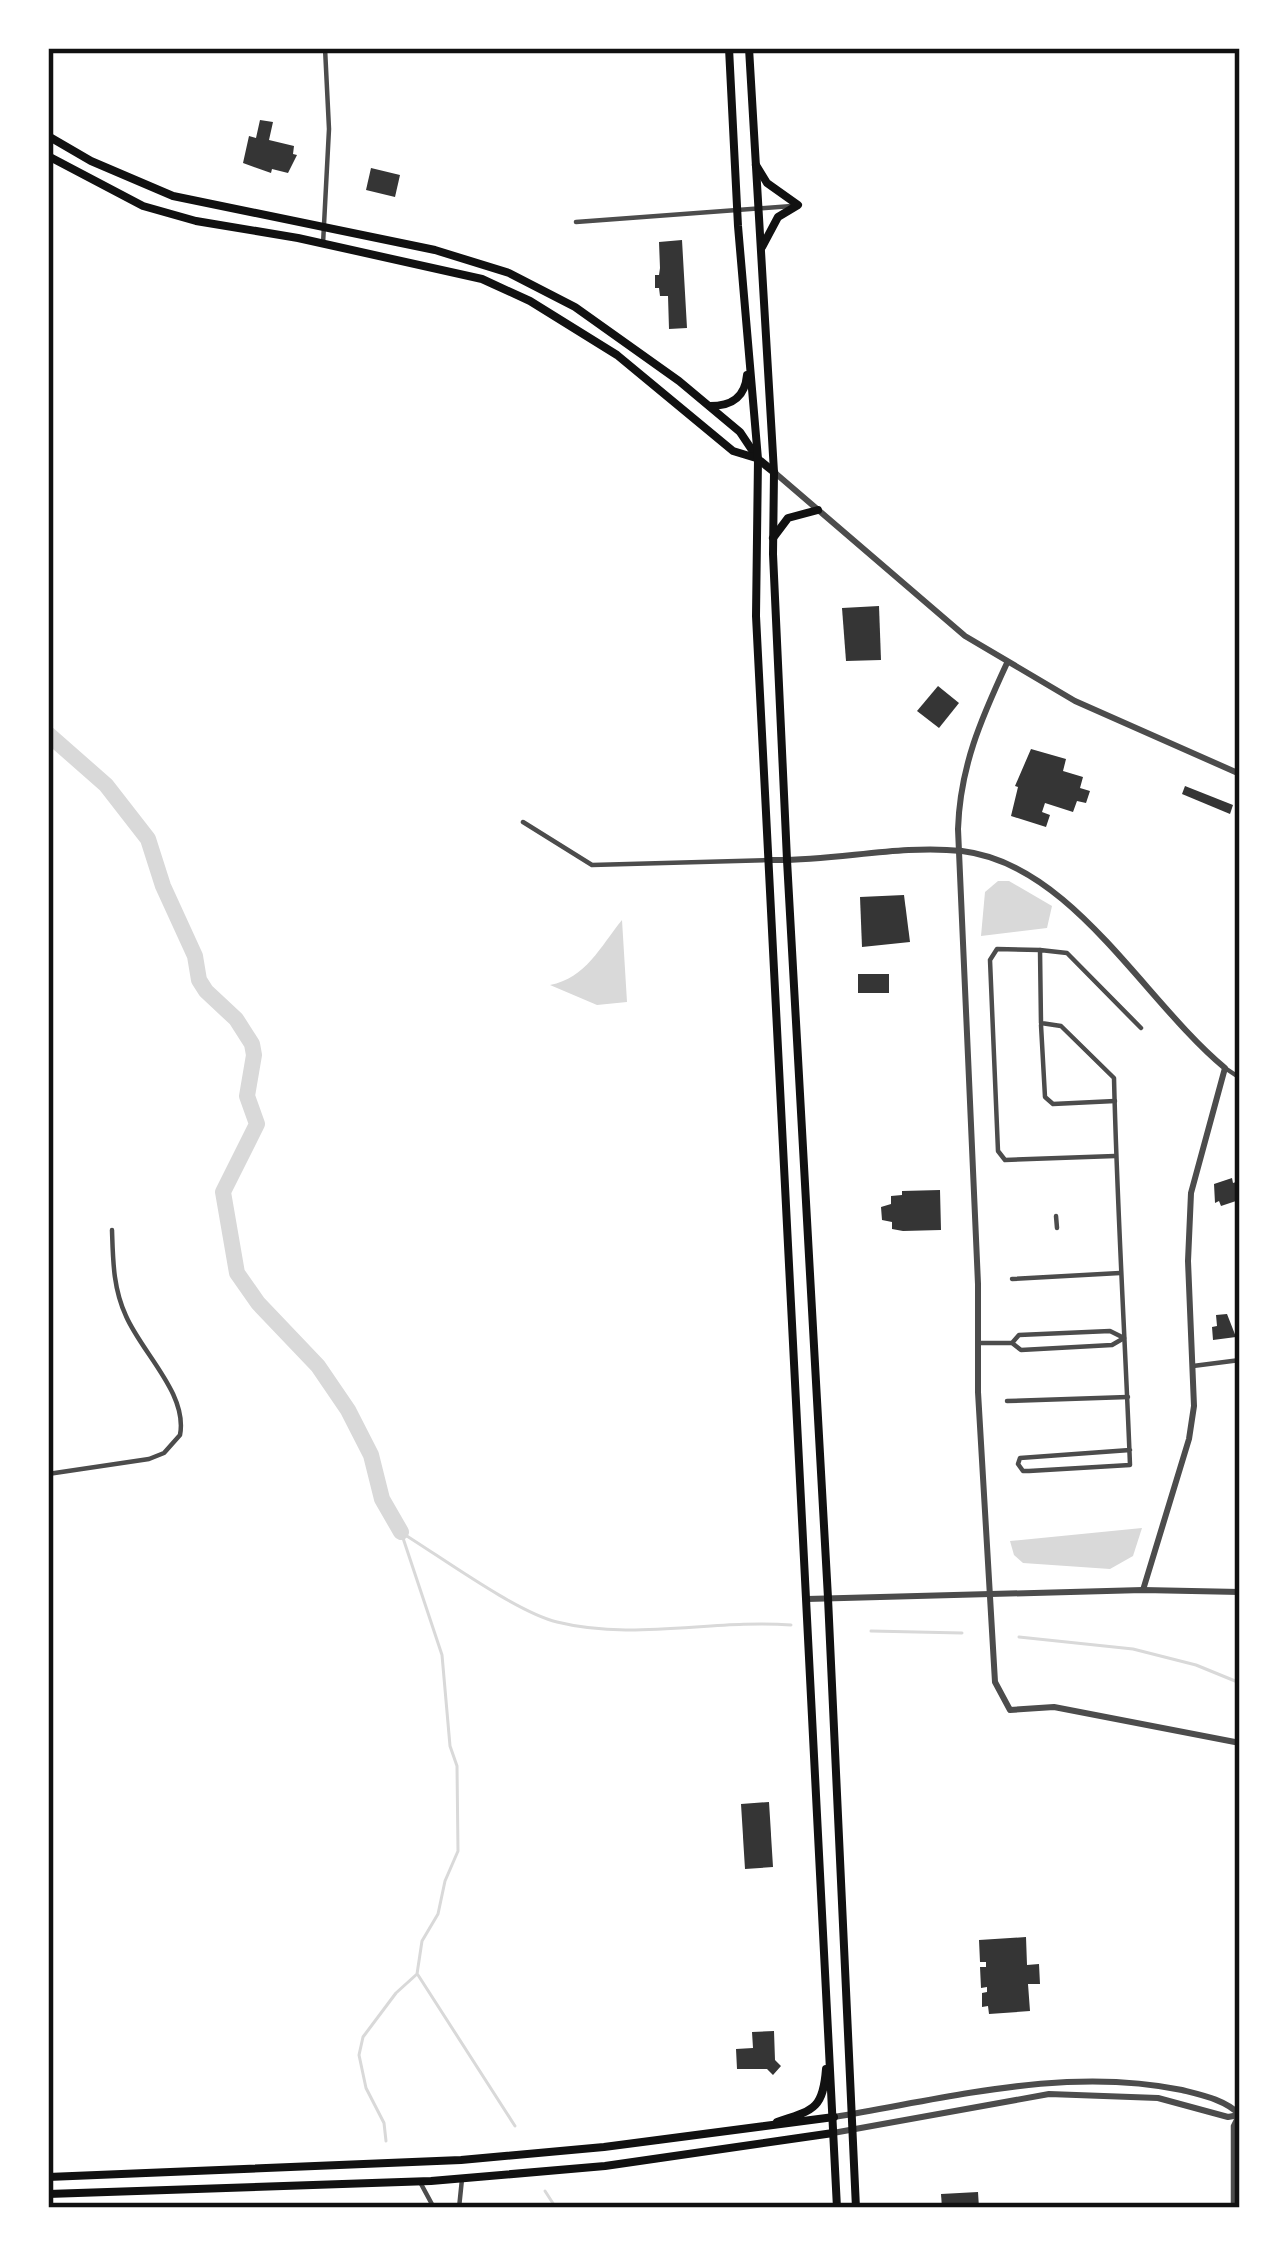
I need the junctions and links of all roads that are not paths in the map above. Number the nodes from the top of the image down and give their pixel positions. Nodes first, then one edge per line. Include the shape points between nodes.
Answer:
1 (325, 48) edge
2 (729, 48) edge
3 (748, 48) edge
4 (48, 136) edge
5 (48, 156) edge
6 (755, 164) junction
7 (798, 205) junction
8 (758, 210) junction
9 (738, 212) junction
10 (576, 222) dead end
11 (327, 228) junction
12 (323, 244) junction
13 (760, 251) junction
14 (748, 356) junction
15 (710, 406) junction
16 (758, 459) junction
17 (774, 472) junction
18 (818, 510) junction
19 (773, 539) junction
20 (1007, 663) junction
21 (1240, 773) edge
22 (523, 822) dead end
23 (958, 850) junction
24 (770, 860) junction
25 (787, 860) junction
26 (1040, 950) junction
27 (1041, 1023) junction
28 (1142, 1028) dead end
29 (1225, 1068) junction
30 (1240, 1078) edge
31 (1114, 1101) junction
32 (1115, 1156) junction
33 (1056, 1216) dead end
34 (1057, 1228) dead end
35 (112, 1230) dead end
36 (1120, 1273) junction
37 (1012, 1279) dead end
38 (1063, 1333) junction
39 (1124, 1338) junction
40 (978, 1343) junction
41 (1012, 1343) junction
42 (1065, 1348) junction
43 (1240, 1360) edge
44 (1193, 1366) junction
45 (1128, 1396) junction
46 (1007, 1401) dead end
47 (1130, 1450) junction
48 (1067, 1455) junction
49 (1068, 1469) junction
50 (48, 1474) edge
51 (1143, 1590) junction
52 (1240, 1592) edge
53 (993, 1595) junction
54 (828, 1598) junction
55 (807, 1599) junction
56 (1240, 1743) edge
57 (829, 2044) junction
58 (852, 2114) junction
59 (1240, 2114) edge
60 (834, 2117) junction
61 (777, 2122) junction
62 (852, 2129) junction
63 (833, 2133) junction
64 (48, 2176) edge
65 (462, 2179) junction
66 (420, 2182) junction
67 (48, 2194) edge
68 (434, 2208) edge
69 (460, 2208) edge
70 (836, 2208) edge
71 (856, 2208) edge
72 (1233, 2208) edge

1 - 11 street
2 - 9 main road
3 - 6 main road
4 - 11 main road via 173,196
5 - 12 main road via 143,206
6 - 7 main road via 767,184
6 - 8 main road
7 - 8 street
7 - 13 main road via 778,217
8 - 9 street
8 - 13 main road
9 - 10 street
9 - 14 main road
11 - 12 street
11 - 15 main road via 509,273 575,307
12 - 16 main road via 482,279 530,301 655,383 733,451
13 - 17 main road
14 - 15 main road via 737,399
14 - 16 main road
15 - 16 main road
16 - 17 main road
16 - 24 main road via 756,616
17 - 18 street
17 - 19 main road
18 - 19 main road via 788,518
18 - 20 street via 935,613
19 - 25 main road
20 - 21 street
20 - 23 street via 968,751
22 - 24 street via 592,865
23 - 25 street
23 - 29 street via 1016,865 1040,882
23 - 40 street
24 - 25 street
24 - 55 main road
25 - 54 main road
26 - 27 street
26 - 28 street via 1066,953
26 - 32 street via 997,950 990,960 998,1151 1005,1160
27 - 31 street via 1061,1026 1114,1078
27 - 31 street via 1046,1097 1053,1104
29 - 30 street
29 - 44 street via 1190,1193
31 - 32 street
32 - 36 street
33 - 34 street
35 - 50 street via 116,1289 145,1354 180,1403 180,1435 149,1459
36 - 37 street
36 - 39 street
38 - 39 street
38 - 41 street via 1019,1335
38 - 42 street
39 - 42 street
39 - 45 street
40 - 41 street
40 - 53 street
41 - 42 street via 1021,1350
43 - 44 street
44 - 51 street via 1189,1439
45 - 46 street
45 - 47 street
47 - 48 street
47 - 49 street via 1130,1466
48 - 49 street
48 - 49 street via 1018,1464 1023,1471
51 - 52 street
51 - 53 street
53 - 54 street
53 - 56 street via 995,1682 1010,1710 1054,1707
54 - 55 street
54 - 58 main road
55 - 57 main road
57 - 60 main road
57 - 61 main road via 824,2097
58 - 59 street via 1048,2082 1117,2079 1194,2093
58 - 60 street
58 - 62 main road
59 - 62 street via 1158,2098 1049,2094
59 - 72 street via 1233,2126
60 - 61 main road
60 - 63 main road
61 - 64 main road via 461,2160
62 - 63 street
62 - 71 main road
63 - 65 main road
63 - 70 main road
65 - 66 main road
65 - 69 street
66 - 67 main road
66 - 68 street

